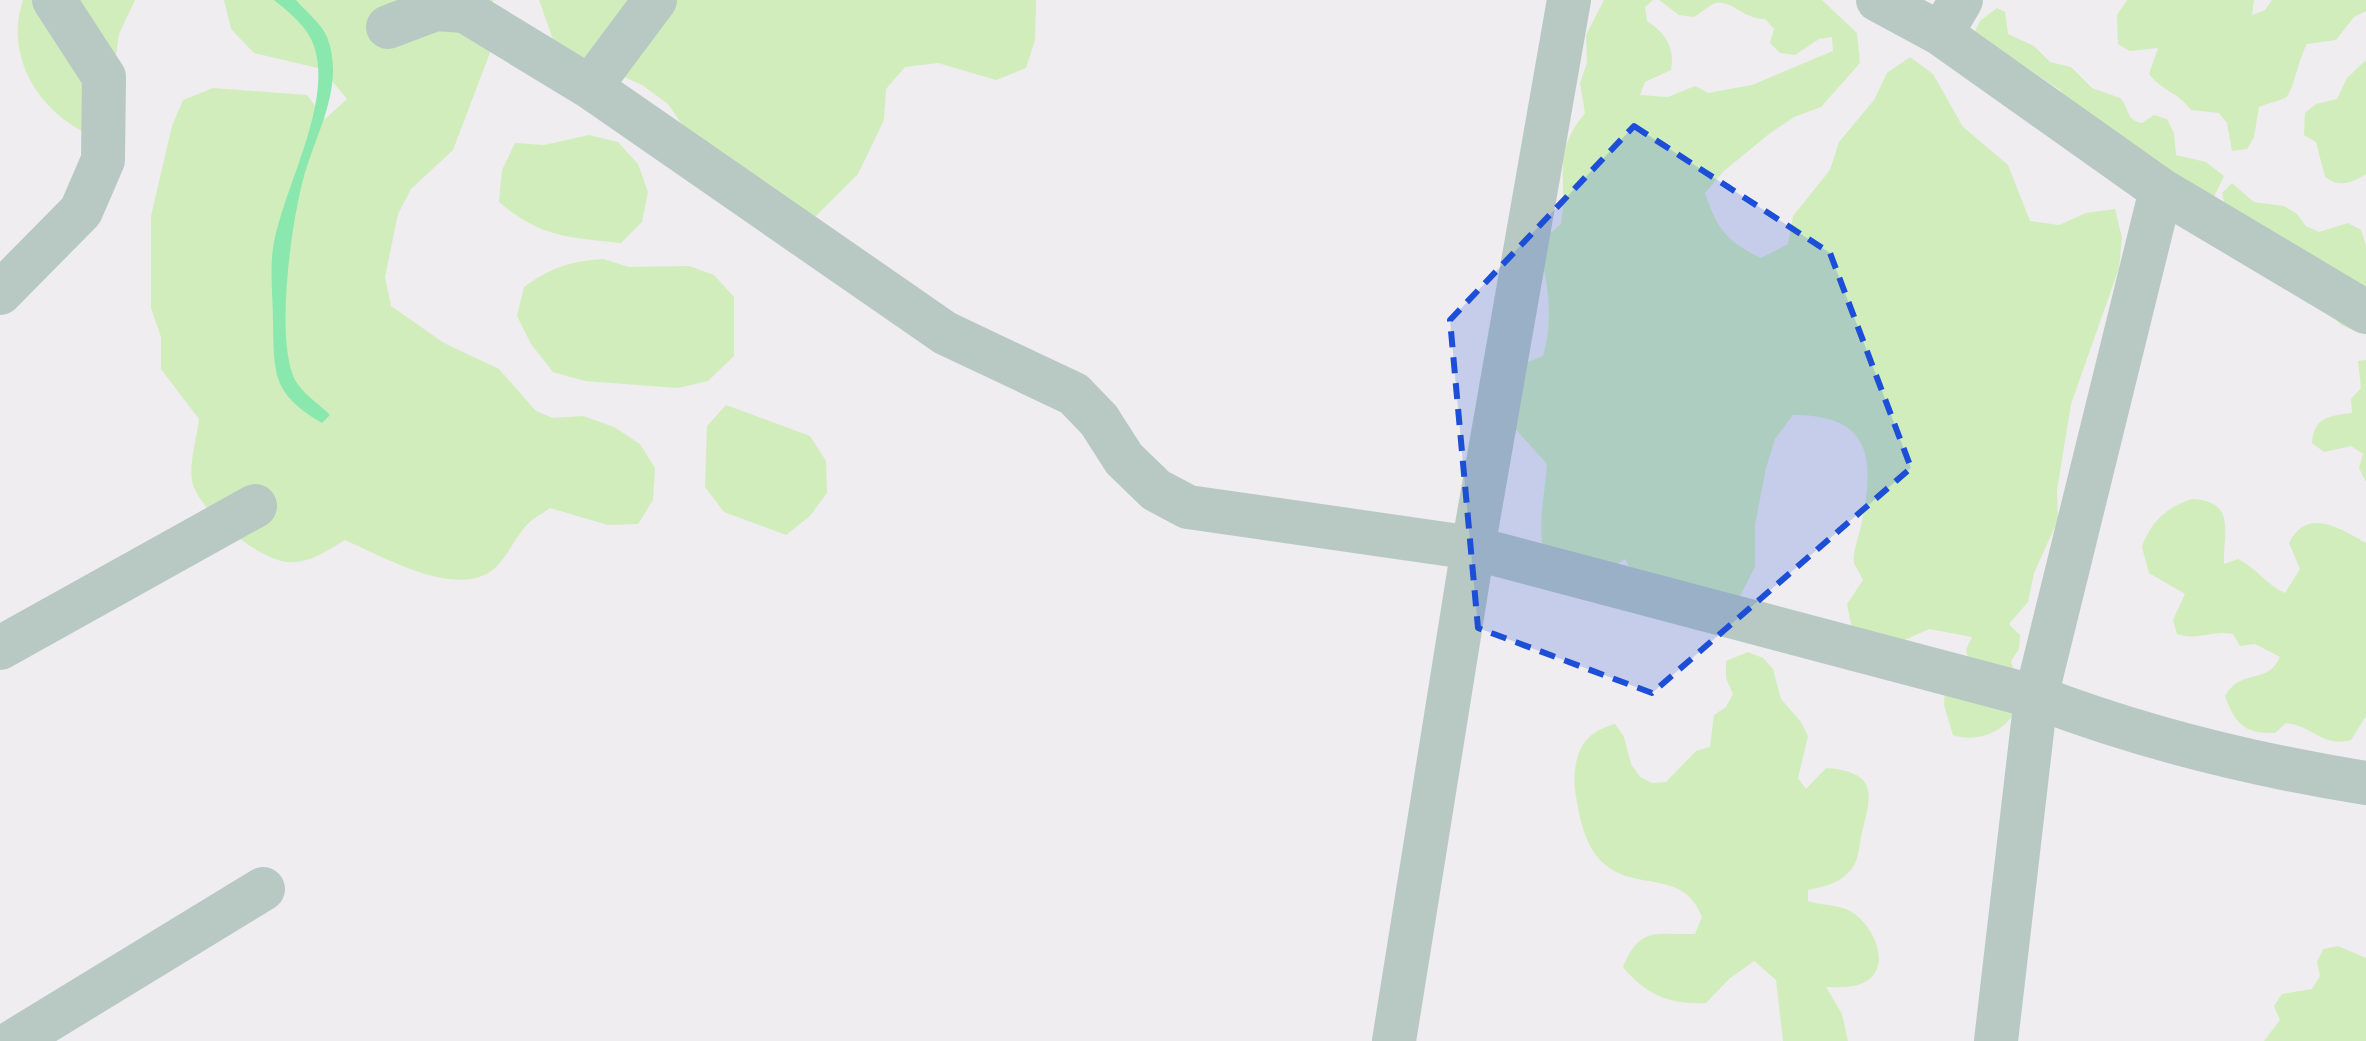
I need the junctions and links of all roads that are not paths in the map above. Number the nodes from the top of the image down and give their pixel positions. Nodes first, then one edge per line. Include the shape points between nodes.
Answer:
1 (54, 0) edge
2 (655, 0) edge
3 (1569, 0) edge
4 (1878, 0) edge
5 (1951, 17) edge
6 (388, 27) dead end
7 (590, 87) junction
8 (2161, 190) junction
9 (0, 293) edge
10 (2366, 312) edge
11 (255, 506) dead end
12 (1473, 548) junction
13 (0, 648) edge
14 (2036, 697) junction
15 (2366, 783) edge
16 (263, 889) dead end
17 (14, 1041) edge
18 (1394, 1041) edge
19 (1996, 1041) edge

1 - 9 street via 104,77 103,160 81,211
2 - 7 street
3 - 12 street
4 - 5 street
5 - 8 street
6 - 7 street via 436,9 465,11
7 - 12 street via 945,333 1074,394 1124,459 1156,490 1188,507
8 - 10 street
8 - 14 street
11 - 13 street
12 - 14 street
12 - 18 street
14 - 15 street via 2116,727 2234,758
14 - 19 street
16 - 17 street

